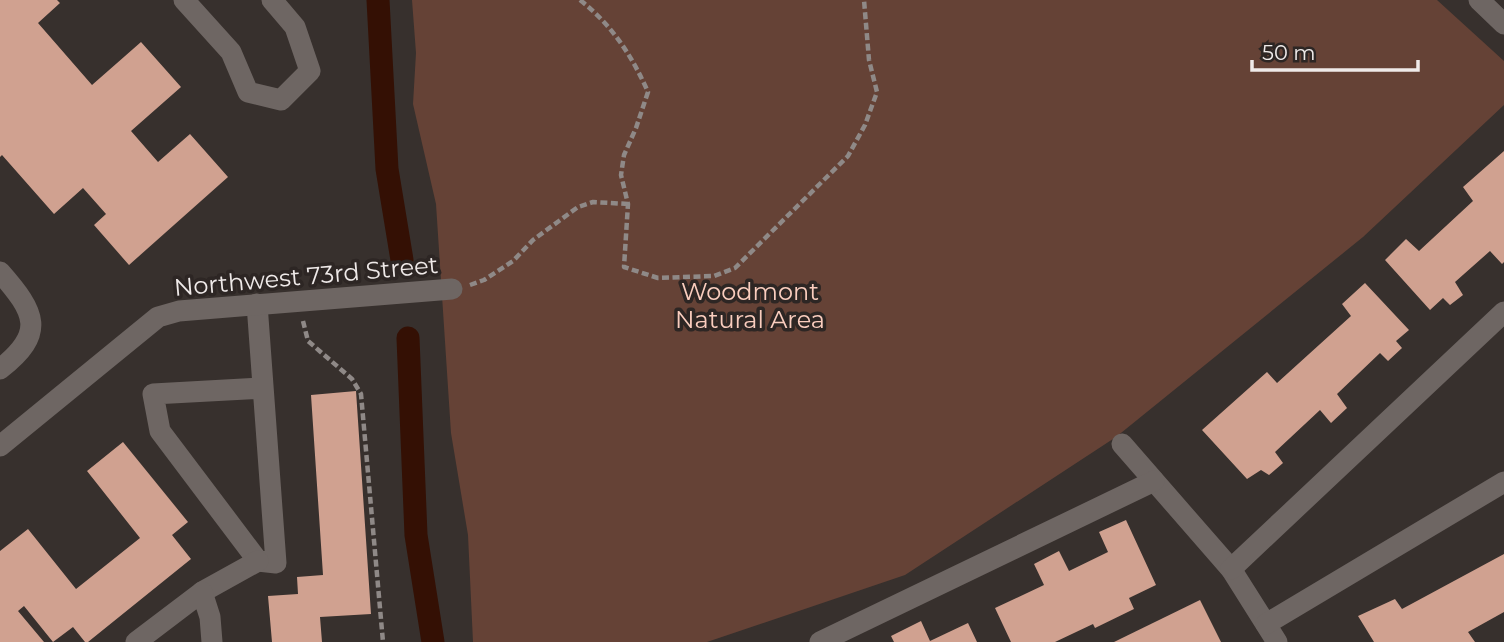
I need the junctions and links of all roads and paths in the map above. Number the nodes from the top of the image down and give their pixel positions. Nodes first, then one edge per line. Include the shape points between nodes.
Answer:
1 (184, 0) edge
2 (272, 0) edge
3 (580, 0) edge
4 (864, 0) edge
5 (1479, 0) edge
6 (1504, 24) edge
7 (628, 204) junction
8 (0, 272) edge
9 (452, 289) joint
10 (298, 300) junction
11 (257, 304) junction
12 (1504, 312) edge
13 (0, 369) edge
14 (263, 388) junction
15 (1122, 444) dead end
16 (0, 446) edge
17 (1154, 481) junction
18 (1504, 482) edge
19 (258, 561) junction
20 (1231, 569) junction
21 (202, 592) junction
22 (1271, 633) edge
23 (146, 638) edge
24 (212, 642) edge
25 (383, 642) edge
26 (820, 642) edge

1 - 2 street via 231,52 248,92 281,100 310,71 295,27
3 - 7 path via 619,38 648,92 624,155 621,175
4 - 7 path via 877,92 865,125 848,156 735,268 714,276 657,278 624,267
5 - 6 street
7 - 9 path via 593,202 578,207 484,280
8 - 13 street via 31,321 30,339 20,354
9 - 10 street, Northwest 73rd Street
10 - 11 street, Northwest 73rd Street
10 - 25 path via 308,341 352,379 361,394
11 - 14 street
11 - 16 street, Northwest 73rd Street via 158,317
12 - 20 street
14 - 19 street via 276,564
14 - 19 street via 153,394 160,431
15 - 17 street
17 - 20 street
17 - 26 street
18 - 22 street
19 - 21 street
20 - 22 street
21 - 23 street
21 - 24 street via 211,617

